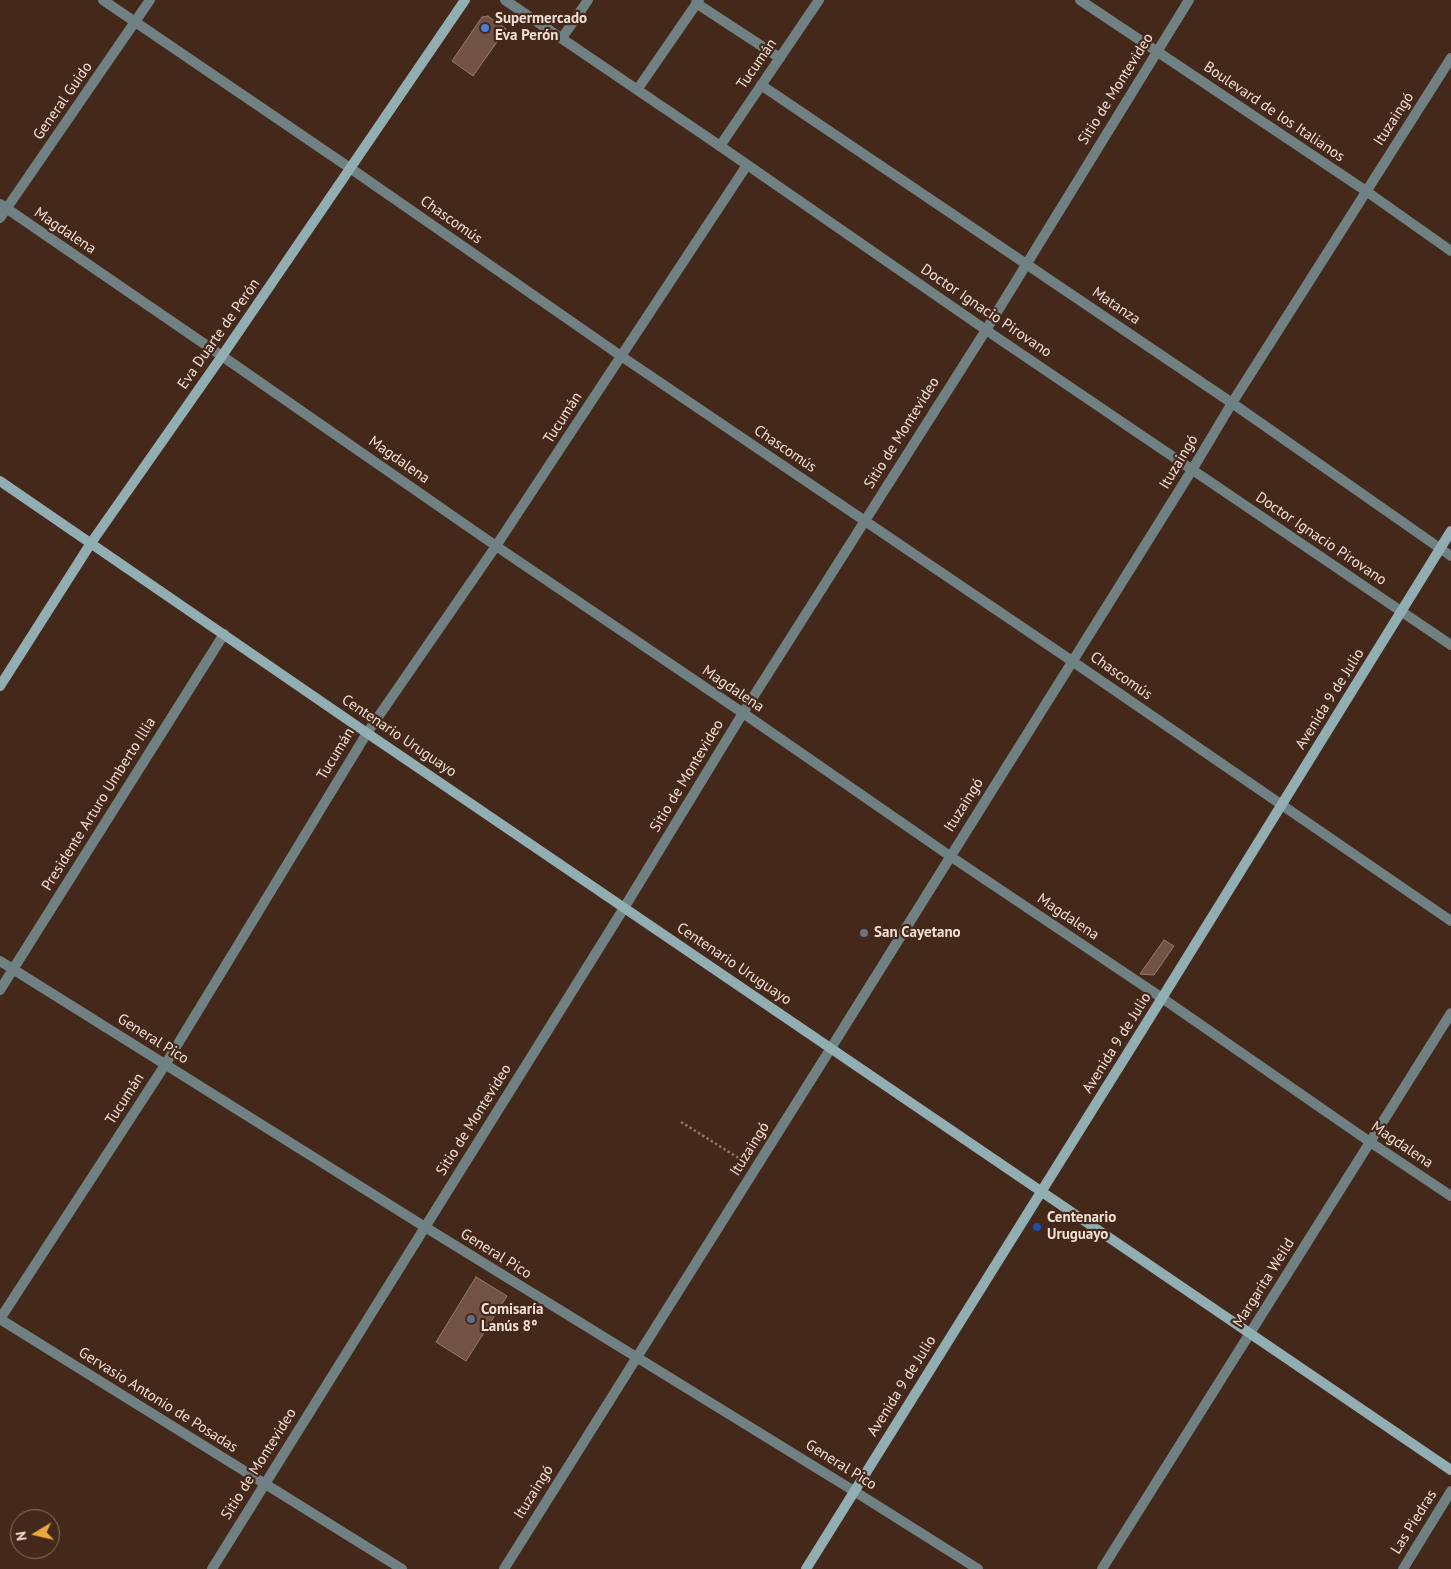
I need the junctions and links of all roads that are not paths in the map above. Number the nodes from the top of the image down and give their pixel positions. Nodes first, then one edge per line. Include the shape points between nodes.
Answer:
1 (103, 0) edge
2 (150, 0) edge
3 (464, 0) edge
4 (505, 0) edge
5 (588, 0) edge
6 (819, 0) edge
7 (1080, 0) edge
8 (1189, 0) edge
9 (697, 2) edge
10 (135, 22) junction
11 (562, 38) junction
12 (1157, 52) junction
13 (780, 58) junction
14 (1451, 58) edge
15 (761, 85) junction
16 (637, 90) junction
17 (720, 146) junction
18 (747, 165) junction
19 (350, 168) junction
20 (1366, 191) junction
21 (3, 207) edge
22 (0, 218) edge
23 (1451, 251) edge
24 (1025, 264) junction
25 (986, 330) junction
26 (222, 356) junction
27 (621, 356) junction
28 (1232, 402) junction
29 (1192, 470) junction
30 (0, 481) edge
31 (864, 520) junction
32 (1451, 531) edge
33 (91, 543) junction
34 (496, 546) junction
35 (1440, 549) junction
36 (1451, 556) edge
37 (1401, 612) junction
38 (224, 634) junction
39 (1451, 645) edge
40 (1072, 661) junction
41 (0, 686) edge
42 (743, 713) junction
43 (367, 733) junction
44 (1282, 805) junction
45 (950, 856) junction
46 (624, 908) junction
47 (1451, 921) edge
48 (0, 961) edge
49 (13, 969) junction
50 (0, 990) edge
51 (1162, 998) junction
52 (1451, 1013) edge
53 (831, 1048) junction
54 (165, 1065) junction
55 (1370, 1142) junction
56 (1042, 1191) junction
57 (1451, 1196) edge
58 (425, 1227) junction
59 (0, 1319) edge
60 (1249, 1334) junction
61 (636, 1357) junction
62 (1451, 1470) edge
63 (264, 1484) junction
64 (854, 1491) junction
65 (1451, 1491) edge
66 (212, 1569) edge
67 (402, 1569) edge
68 (504, 1569) edge
69 (806, 1569) edge
70 (978, 1569) edge
71 (1102, 1569) edge
72 (1403, 1569) edge

1 - 10 street, Chascomús
2 - 10 street, General Guido
3 - 19 main road, Eva Duarte de Perón
4 - 11 street, Doctor Ignacio Pirovano
5 - 11 street
6 - 13 street, Tucumán
7 - 12 street, Boulevard de los Italianos
8 - 12 street, Sitio de Montevideo
9 - 13 street
9 - 16 street
10 - 19 street, Chascomús
10 - 21 street, General Guido
11 - 16 street, Doctor Ignacio Pirovano
12 - 20 street, Boulevard de los Italianos
12 - 24 street, Sitio de Montevideo
13 - 15 street, Tucumán
14 - 20 street, Ituzaingó
15 - 17 street, Tucumán
15 - 24 street, Matanza
16 - 17 street, Doctor Ignacio Pirovano
17 - 18 street, Doctor Ignacio Pirovano
18 - 25 street, Doctor Ignacio Pirovano
18 - 27 street, Tucumán
19 - 26 main road, Eva Duarte de Perón
19 - 27 street, Chascomús
20 - 23 street, Boulevard de los Italianos
20 - 28 street, Ituzaingó
21 - 22 street, General Guido
21 - 26 street, Magdalena
24 - 25 street, Sitio de Montevideo
24 - 28 street, Matanza
25 - 29 street, Doctor Ignacio Pirovano
25 - 31 street, Sitio de Montevideo
26 - 33 main road, Eva Duarte de Perón
26 - 34 street, Magdalena
27 - 31 street, Chascomús
27 - 34 street, Tucumán
28 - 29 street, Ituzaingó
28 - 35 street, Matanza
29 - 37 street, Doctor Ignacio Pirovano
29 - 40 street, Ituzaingó
30 - 33 main road, Centenario Uruguayo
31 - 40 street, Chascomús
31 - 42 street, Sitio de Montevideo
32 - 35 main road, Avenida 9 de Julio
33 - 38 main road, Centenario Uruguayo
33 - 41 main road, Eva Duarte de Perón
34 - 42 street, Magdalena
34 - 43 street, Tucumán
35 - 36 street, Matanza
35 - 37 main road, Avenida 9 de Julio
37 - 39 street, Doctor Ignacio Pirovano
37 - 44 main road, Avenida 9 de Julio
38 - 43 main road, Centenario Uruguayo
38 - 49 street, Presidente Arturo Umberto Illia
40 - 44 street, Chascomús
40 - 45 street, Ituzaingó
42 - 45 street, Magdalena
42 - 46 street, Sitio de Montevideo
43 - 46 main road, Centenario Uruguayo
43 - 54 street, Tucumán
44 - 47 street, Chascomús
44 - 51 main road, Avenida 9 de Julio
45 - 51 street, Magdalena
45 - 53 street, Ituzaingó
46 - 53 main road, Centenario Uruguayo
46 - 58 street, Sitio de Montevideo
48 - 49 street, General Pico
49 - 50 street, Presidente Arturo Umberto Illia
49 - 54 street, General Pico
51 - 55 street, Magdalena
51 - 56 main road, Avenida 9 de Julio
52 - 55 street, Margarita Weild
53 - 56 main road, Centenario Uruguayo
53 - 61 street, Ituzaingó
54 - 58 street, General Pico
54 - 59 street, Tucumán
55 - 57 street, Magdalena
55 - 60 street, Margarita Weild
56 - 60 main road, Centenario Uruguayo
56 - 64 main road, Avenida 9 de Julio
58 - 61 street, General Pico
58 - 63 street, Sitio de Montevideo
59 - 63 street, Gervasio Antonio de Posadas
60 - 62 main road, Centenario Uruguayo
60 - 71 street, Margarita Weild
61 - 64 street, General Pico
61 - 68 street, Ituzaingó
63 - 66 street, Sitio de Montevideo
63 - 67 street, Gervasio Antonio de Posadas
64 - 69 main road, Avenida 9 de Julio
64 - 70 street, General Pico
65 - 72 street, Las Piedras

